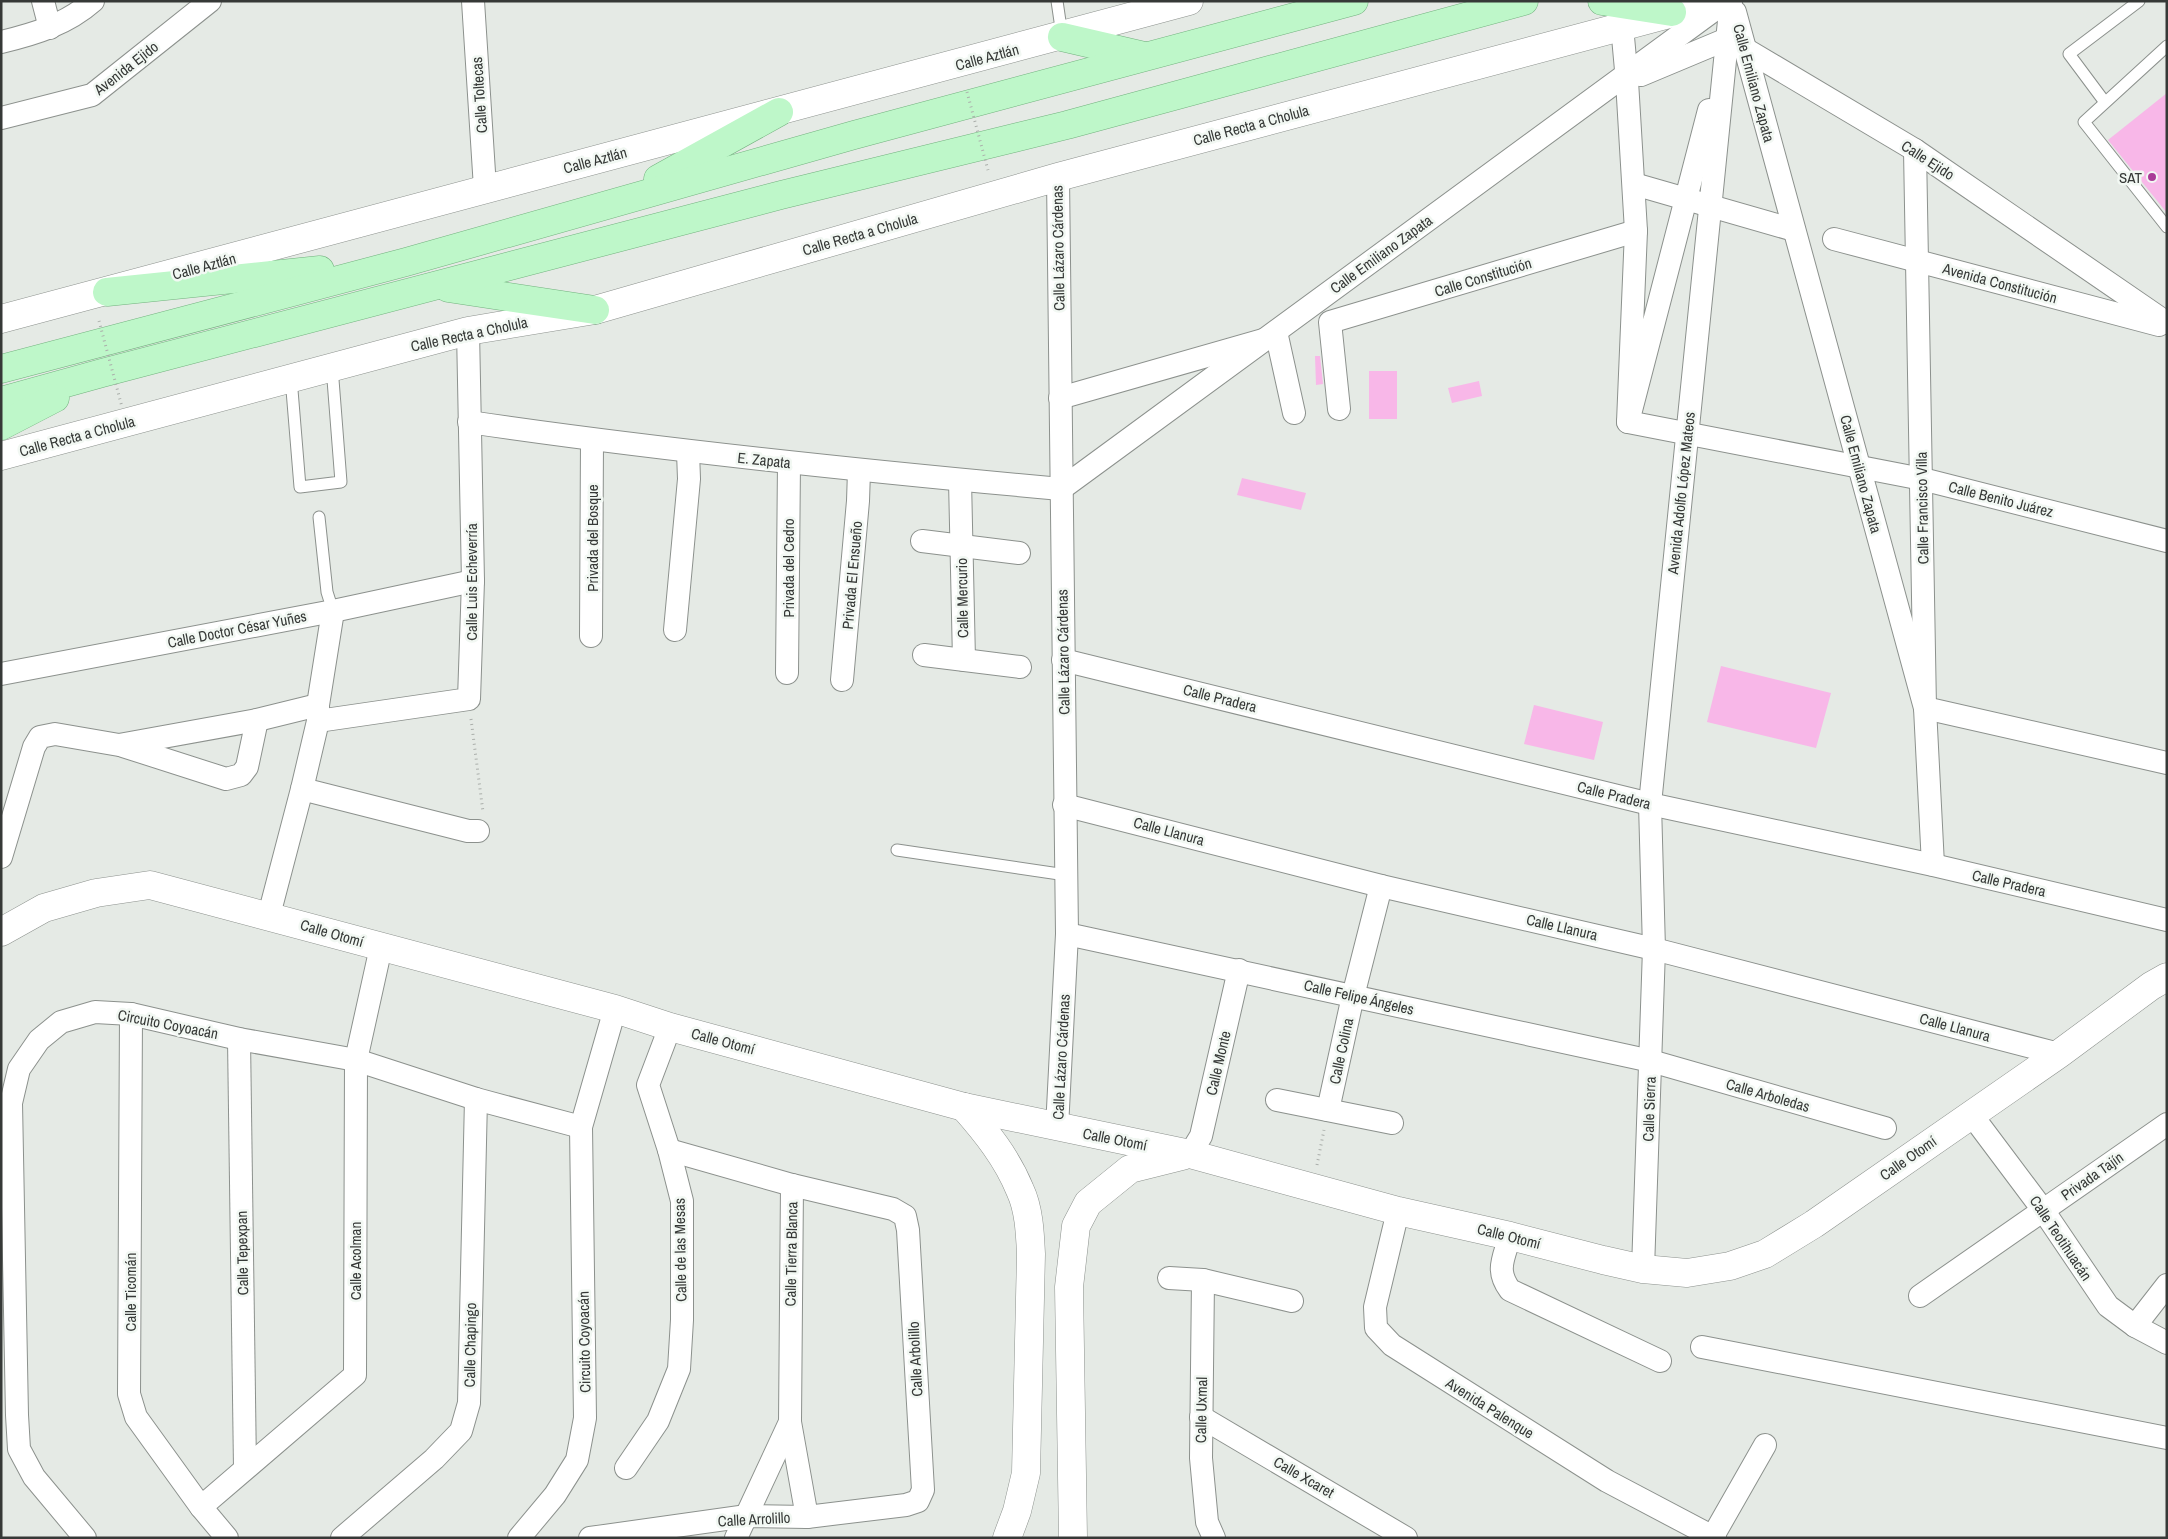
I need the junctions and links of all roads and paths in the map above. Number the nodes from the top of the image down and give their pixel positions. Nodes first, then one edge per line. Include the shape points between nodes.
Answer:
1 (43, 1) edge
2 (93, 1) edge
3 (210, 1) edge
4 (473, 1) edge
5 (1057, 1) edge
6 (1189, 1) edge
7 (1354, 1) edge
8 (1524, 1) edge
9 (1602, 1) edge
10 (1718, 1) edge
11 (1730, 1) edge
12 (2139, 1) edge
13 (1683, 11) edge
14 (1622, 26) junction
15 (50, 28) junction
16 (1062, 36) junction
17 (1731, 41) junction
18 (1, 42) edge
19 (2167, 46) edge
20 (1147, 57) junction
21 (1627, 78) junction
22 (967, 92) dead end
23 (2104, 102) junction
24 (779, 112) junction
25 (1, 118) edge
26 (1914, 150) junction
27 (989, 174) dead end
28 (1058, 177) junction
29 (1634, 184) junction
30 (485, 188) junction
31 (1686, 199) junction
32 (617, 202) junction
33 (1710, 205) junction
34 (2167, 227) edge
35 (1794, 230) junction
36 (1636, 231) junction
37 (1834, 238) dead end
38 (406, 262) junction
39 (1916, 262) junction
40 (436, 286) junction
41 (107, 292) junction
42 (595, 310) junction
43 (1, 319) edge
44 (99, 321) dead end
45 (2167, 325) edge
46 (468, 331) junction
47 (1271, 338) junction
48 (332, 367) junction
49 (1, 369) edge
50 (102, 373) junction
51 (291, 378) junction
52 (1060, 398) junction
53 (1, 401) edge
54 (122, 407) dead end
55 (1339, 410) dead end
56 (1294, 413) dead end
57 (469, 422) junction
58 (1628, 422) junction
59 (1, 426) edge
60 (1688, 433) junction
61 (592, 440) junction
62 (688, 452) junction
63 (1, 456) edge
64 (789, 463) junction
65 (1859, 466) junction
66 (859, 471) junction
67 (1922, 479) junction
68 (960, 480) junction
69 (1061, 489) junction
70 (319, 517) dead end
71 (922, 541) dead end
72 (2167, 541) edge
73 (961, 546) junction
74 (1019, 553) dead end
75 (472, 581) junction
76 (333, 611) junction
77 (675, 630) dead end
78 (591, 636) dead end
79 (924, 655) dead end
80 (964, 660) junction
81 (1063, 660) junction
82 (1020, 667) dead end
83 (787, 673) dead end
84 (1, 674) edge
85 (842, 680) dead end
86 (469, 698) junction
87 (1926, 708) junction
88 (318, 713) junction
89 (257, 720) junction
90 (119, 745) junction
91 (2167, 763) edge
92 (302, 788) junction
93 (1650, 804) junction
94 (1064, 805) junction
95 (478, 831) joint
96 (897, 850) dead end
97 (1, 857) edge
98 (1933, 865) junction
99 (1066, 875) junction
100 (1381, 886) junction
101 (269, 915) junction
102 (2167, 920) edge
103 (1, 932) edge
104 (1066, 934) junction
105 (382, 947) junction
106 (1654, 949) junction
107 (1239, 970) junction
108 (2167, 977) edge
109 (1354, 996) junction
110 (615, 1009) junction
111 (130, 1014) junction
112 (670, 1027) junction
113 (239, 1038) junction
114 (2059, 1054) junction
115 (356, 1060) junction
116 (1651, 1061) junction
117 (476, 1099) junction
118 (1277, 1100) dead end
119 (964, 1107) junction
120 (1328, 1110) junction
121 (1971, 1114) junction
122 (1392, 1123) dead end
123 (2167, 1124) edge
124 (581, 1127) junction
125 (1057, 1128) junction
126 (1885, 1128) dead end
127 (669, 1150) junction
128 (1190, 1154) junction
129 (792, 1184) junction
130 (1312, 1188) junction
131 (2044, 1210) junction
132 (1398, 1211) junction
133 (1510, 1236) junction
134 (1643, 1269) junction
135 (1170, 1278) dead end
136 (1203, 1280) junction
137 (2167, 1285) edge
138 (1920, 1296) dead end
139 (1292, 1301) dead end
140 (2135, 1326) junction
141 (2167, 1343) edge
142 (1702, 1347) dead end
143 (1660, 1361) dead end
144 (1201, 1417) junction
145 (790, 1422) junction
146 (2167, 1438) edge
147 (1765, 1445) dead end
148 (245, 1468) junction
149 (626, 1468) dead end
150 (918, 1501) joint
151 (201, 1507) junction
152 (747, 1516) junction
153 (807, 1517) junction
154 (1714, 1537) edge
155 (85, 1538) edge
156 (228, 1538) edge
157 (342, 1538) edge
158 (519, 1538) edge
159 (590, 1538) edge
160 (736, 1538) edge
161 (1007, 1538) edge
162 (1072, 1538) edge
163 (1214, 1538) edge
164 (1406, 1538) edge

1 - 15 street
2 - 15 street via 79,14
3 - 25 street, Avenida Ejido via 92,95
4 - 30 street, Calle Toltecas
5 - 16 lane
6 - 16 street, Calle Aztlán
7 - 20 main road
8 - 40 main road via 1067,125 781,195
9 - 13 main road
10 - 13 street, Calle Recta a Cholula
11 - 13 street, Calle Emiliano Zapata
11 - 17 street, Avenida Adolfo López Mateos
12 - 23 lane via 2069,54
13 - 14 street, Calle Recta a Cholula
13 - 17 street, Calle Ejido
13 - 21 street, Calle Emiliano Zapata
14 - 21 street
14 - 28 street, Calle Recta a Cholula
15 - 18 street
16 - 20 main road
16 - 24 street, Calle Aztlán
17 - 21 street
17 - 26 street, Calle Ejido
17 - 31 street, Avenida Adolfo López Mateos
17 - 33 street, Avenida Adolfo López Mateos
17 - 35 street, Calle Emiliano Zapata
19 - 23 lane
20 - 32 main road
21 - 29 street
21 - 47 street, Calle Emiliano Zapata
22 - 27 path, bridge
23 - 34 lane via 2084,122
24 - 30 street, Calle Aztlán
24 - 32 main road
26 - 39 street, Calle Francisco Villa
26 - 45 street, Calle Ejido
28 - 42 street, Calle Recta a Cholula
28 - 52 street, Calle Lázaro Cárdenas
29 - 31 street
29 - 36 street
30 - 41 street, Calle Aztlán
31 - 33 street
31 - 58 street, Avenida Adolfo López Mateos
32 - 38 main road
33 - 35 street
33 - 60 street, Avenida Adolfo López Mateos
35 - 65 street, Calle Emiliano Zapata
36 - 55 street, Calle Constitución via 1330,322
36 - 58 street
37 - 39 street, Avenida Constitución
38 - 41 main road
38 - 49 main road
39 - 45 street, Avenida Constitución
39 - 67 street, Calle Francisco Villa
40 - 42 main road
40 - 50 main road
41 - 43 street, Calle Aztlán
42 - 46 street, Calle Recta a Cholula
44 - 54 path, bridge
46 - 48 street, Calle Recta a Cholula
46 - 57 street, Calle Luis Echeverría
47 - 52 street
47 - 56 street
47 - 69 street, Calle Emiliano Zapata
48 - 51 street, Calle Recta a Cholula
48 - 51 lane via 341,482 300,487
50 - 53 main road
50 - 59 main road
51 - 63 street, Calle Recta a Cholula
52 - 69 street, Calle Lázaro Cárdenas
57 - 61 street, E. Zapata
57 - 75 street, Calle Luis Echeverría
58 - 60 street, Calle Benito Juárez
60 - 65 street, Calle Benito Juárez
60 - 93 street, Avenida Adolfo López Mateos
61 - 62 street, E. Zapata
61 - 78 street, Privada del Bosque
62 - 64 street, E. Zapata
62 - 77 street via 689,479
64 - 66 street, E. Zapata
64 - 83 street, Privada del Cedro
65 - 67 street, Calle Benito Juárez
65 - 87 street, Calle Emiliano Zapata
66 - 68 street, E. Zapata
66 - 85 street, Privada El Ensueño
67 - 72 street, Calle Benito Juárez
67 - 87 street, Calle Francisco Villa
68 - 69 street, E. Zapata
68 - 73 street, Calle Mercurio
69 - 81 street, Calle Lázaro Cárdenas
70 - 76 lane via 327,592
71 - 73 street
73 - 74 street
73 - 80 street, Calle Mercurio
75 - 76 street, Calle Doctor César Yuñes
75 - 86 street, Calle Luis Echeverría
76 - 84 street, Calle Doctor César Yuñes
76 - 88 street
79 - 80 street
80 - 82 street, Calle Mercurio
81 - 93 street, Calle Pradera
81 - 94 street, Calle Lázaro Cárdenas
86 - 88 street
86 - 95 path via 484,819
87 - 91 street
87 - 98 street, Calle Francisco Villa
88 - 89 street
88 - 92 street
89 - 90 street
89 - 90 street via 247,767 241,775 226,779
90 - 97 street via 55,734 40,737 34,747
92 - 95 street
92 - 101 street
93 - 98 street, Calle Pradera
93 - 106 street, Avenida Adolfo López Mateos
94 - 99 street, Calle Lázaro Cárdenas
94 - 100 street, Calle Llanura
96 - 99 lane
98 - 102 street, Calle Pradera
99 - 104 street, Calle Lázaro Cárdenas
100 - 106 street, Calle Llanura
100 - 109 street, Calle Colina
101 - 103 street, Calle Otomí via 150,885 96,893 44,908
101 - 105 street, Calle Otomí
104 - 107 street, Calle Felipe Ángeles
104 - 125 street, Calle Lázaro Cárdenas
105 - 110 street, Calle Otomí
105 - 115 street, Calle Acolman
106 - 114 street, Calle Llanura
106 - 116 street, Calle Sierra
107 - 109 street, Calle Felipe Ángeles
107 - 128 street, Calle Monte via 1201,1136
108 - 114 street, Calle Otomí
109 - 116 street, Calle Felipe Ángeles
109 - 120 street, Calle Colina
110 - 112 street, Calle Otomí
110 - 124 street, Circuito Coyoacán
111 - 113 street, Circuito Coyoacán
111 - 151 street, Calle Ticomán via 129,1394 136,1417
111 - 155 street, Circuito Coyoacán via 95,1012 61,1022 39,1040 19,1069 11,1103 19,1449 34,1478
112 - 119 street, Calle Otomí
112 - 127 street, Calle de las Mesas via 648,1085
113 - 115 street, Circuito Coyoacán
113 - 148 street, Calle Tepexpan
114 - 121 street, Calle Otomí
115 - 117 street, Circuito Coyoacán
115 - 148 street, Calle Acolman via 355,1375
116 - 126 street, Calle Arboledas
116 - 134 street, Calle Sierra
117 - 124 street, Circuito Coyoacán
117 - 157 street, Calle Chapingo via 469,1403 461,1431 434,1459
118 - 120 street
119 - 125 street, Calle Otomí
119 - 161 street via 993,1141 1020,1190 1029,1224 1026,1473
120 - 122 street
120 - 130 path
121 - 131 street, Calle Teotihuacán
121 - 134 street, Calle Otomí via 1766,1254 1730,1266 1687,1273
123 - 131 street, Privada Tajín
124 - 158 street, Circuito Coyoacán via 585,1418 577,1460 555,1495
125 - 128 street, Calle Otomí
127 - 129 street, Calle Tierra Blanca
127 - 149 street, Calle de las Mesas via 682,1201 679,1369 658,1421
128 - 130 street, Calle Otomí
128 - 162 street via 1130,1169 1088,1202 1076,1226 1070,1287
129 - 145 street, Calle Tierra Blanca
129 - 150 street, Calle Arbolillo via 893,1209 905,1216 923,1490
130 - 132 street, Calle Otomí
131 - 138 street, Privada Tajín
131 - 140 street, Calle Teotihuacán via 2108,1306
132 - 133 street, Calle Otomí
132 - 154 street, Avenida Palenque via 1374,1307 1376,1328 1392,1346 1607,1481
133 - 134 street, Calle Otomí
133 - 143 street via 1502,1267 1502,1278 1510,1290
135 - 136 street
136 - 139 street
136 - 144 street, Calle Uxmal
137 - 140 street
140 - 141 street, Calle Teotihuacán
142 - 146 street
144 - 163 street, Calle Uxmal via 1200,1458 1207,1522
144 - 164 street, Calle Xcaret
145 - 152 street, Calle Tierra Blanca
145 - 153 street, Calle Tierra Blanca
147 - 154 street
148 - 151 street, Calle Acolman
150 - 153 street, Calle Arrolillo
151 - 156 street, Calle Ticomán
152 - 153 street, Calle Arrolillo
152 - 159 street, Calle Arrolillo
152 - 160 street, Calle Tierra Blanca

